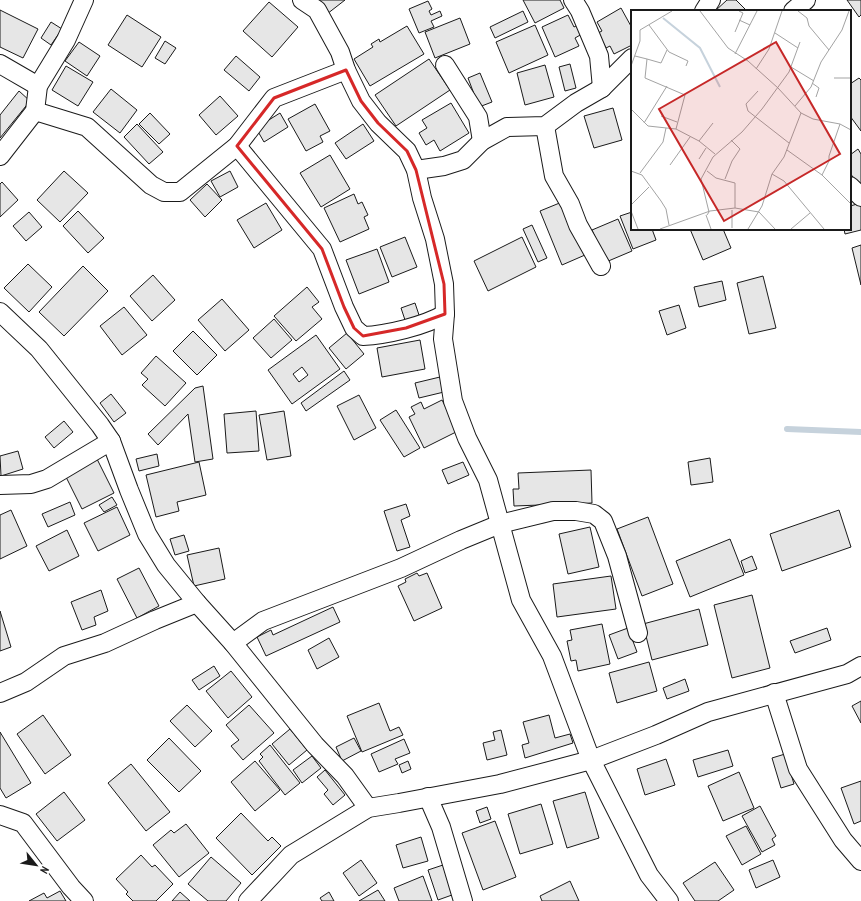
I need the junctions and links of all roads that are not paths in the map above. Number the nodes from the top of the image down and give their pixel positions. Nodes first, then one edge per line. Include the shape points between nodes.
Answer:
1 (84, 0) edge
2 (302, 0) edge
3 (573, 0) edge
4 (711, 0) edge
5 (806, 0) edge
6 (705, 10) edge
7 (794, 10) edge
8 (631, 59) edge
9 (0, 64) edge
10 (445, 65) dead end
11 (346, 70) junction
12 (38, 86) junction
13 (602, 88) junction
14 (35, 111) junction
15 (545, 126) junction
16 (482, 140) junction
17 (237, 146) junction
18 (0, 156) edge
19 (416, 170) junction
20 (851, 187) edge
21 (861, 197) edge
22 (600, 266) dead end
23 (0, 312) edge
24 (445, 314) junction
25 (111, 441) junction
26 (0, 485) edge
27 (500, 524) junction
28 (197, 603) junction
29 (638, 633) dead end
30 (233, 643) junction
31 (861, 666) edge
32 (774, 693) junction
33 (0, 694) edge
34 (591, 760) junction
35 (428, 797) junction
36 (368, 808) junction
37 (0, 815) edge
38 (861, 861) edge
39 (84, 901) edge
40 (248, 901) edge
41 (464, 901) edge
42 (668, 901) edge

1 - 12 street via 66,40
2 - 11 street via 317,10 340,52
3 - 13 street via 599,56
4 - 6 street
5 - 7 street
8 - 13 street
9 - 12 street
10 - 16 street via 478,117
11 - 17 street via 274,98
11 - 19 street via 361,101 378,123 407,151
12 - 14 street
13 - 15 street
14 - 17 street via 87,127 151,185 164,192 180,192
14 - 18 street
15 - 16 street via 507,127
15 - 22 street via 554,176
16 - 19 street via 463,160
17 - 24 street via 322,249 344,307 354,328 363,336 379,336
19 - 24 street via 435,239 444,284
20 - 21 street
23 - 25 street via 39,349
24 - 27 street via 443,339 453,401 467,438 488,480
25 - 26 street via 47,479 31,484
25 - 28 street via 147,534 166,565
27 - 29 street via 553,511 594,514 604,521 617,556
27 - 30 street via 400,568 263,621
27 - 34 street via 521,600 552,656
28 - 30 street
28 - 33 street via 105,643 64,656 26,682
30 - 36 street via 315,745 345,776
31 - 32 street via 847,674
32 - 34 street via 708,712
32 - 38 street via 798,770 844,840
34 - 35 street via 500,784
34 - 42 street via 649,875
35 - 36 street
35 - 41 street via 441,827
36 - 40 street via 291,855
37 - 39 street via 23,823

